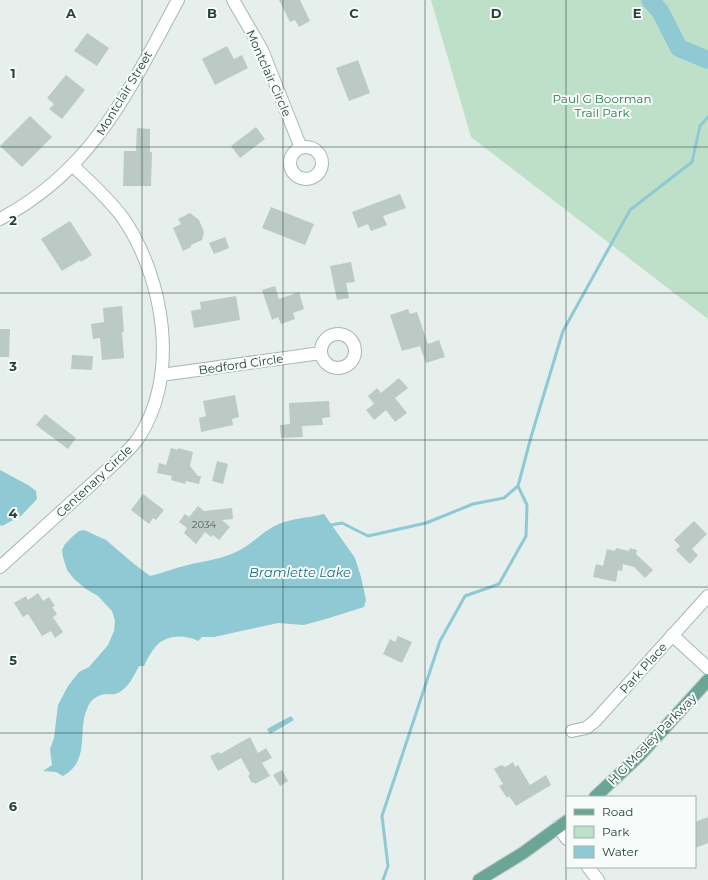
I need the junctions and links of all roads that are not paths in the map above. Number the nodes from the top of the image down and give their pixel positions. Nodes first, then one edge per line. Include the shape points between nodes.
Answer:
1 (178, 0) edge
2 (233, 0) edge
3 (301, 148) dead end
4 (72, 165) junction
5 (0, 218) edge
6 (321, 353) dead end
7 (161, 375) junction
8 (0, 567) edge
9 (708, 596) edge
10 (672, 636) junction
11 (708, 668) edge
12 (708, 680) edge
13 (572, 731) dead end
14 (596, 796) edge
15 (563, 824) edge
16 (566, 835) edge
17 (589, 868) edge
18 (479, 880) edge
19 (598, 880) edge

1 - 4 street, Montclair Street via 108,123 92,145
2 - 3 street, Montclair Circle via 262,50
4 - 5 street, Montclair Street via 42,193
4 - 7 street, Centenary Circle via 116,209 130,230 147,265 160,314
6 - 7 street, Bedford Circle
7 - 8 street, Centenary Circle via 151,413 133,445
9 - 10 street, Park Place
10 - 11 street
10 - 13 street, Park Place via 591,725
12 - 14 main road, H G Mosley Parkway via 640,755
15 - 16 street
15 - 18 main road
17 - 19 street

